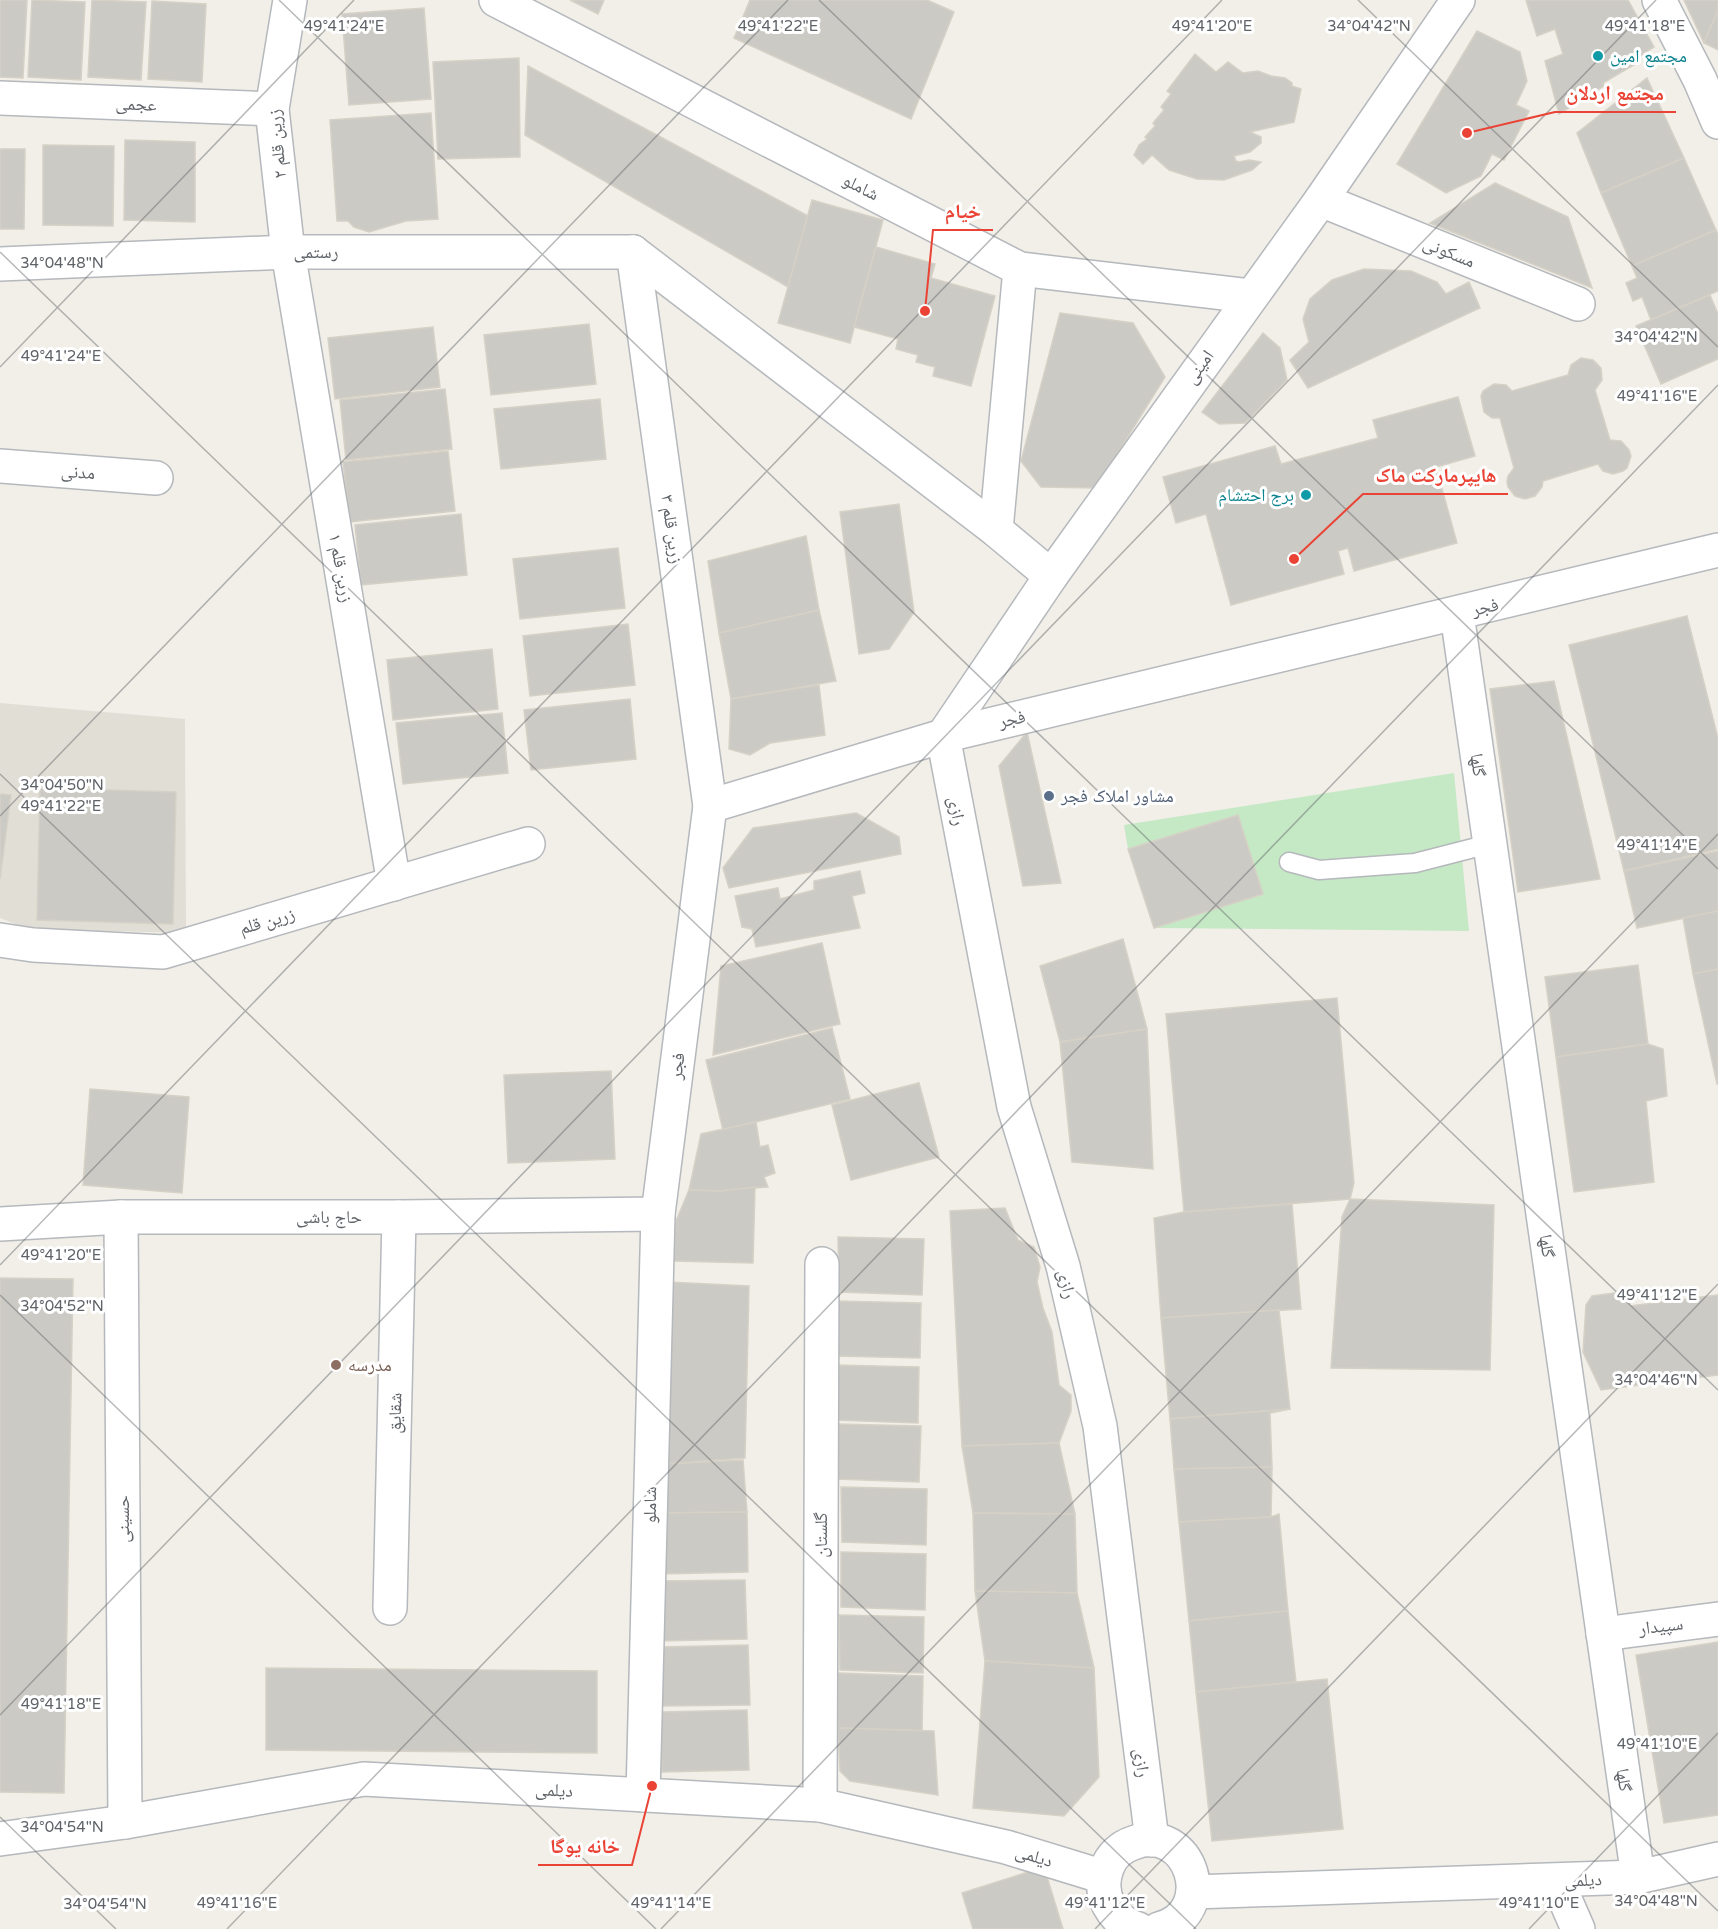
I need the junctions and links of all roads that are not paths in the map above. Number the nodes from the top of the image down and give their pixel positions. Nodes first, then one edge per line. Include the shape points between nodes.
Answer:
1 (290, 0) edge
2 (496, 0) edge
3 (1458, 0) edge
4 (1659, 0) edge
5 (1709, 85) edge
6 (0, 98) edge
7 (272, 109) junction
8 (1718, 122) edge
9 (1321, 200) junction
10 (288, 252) junction
11 (633, 252) junction
12 (0, 264) edge
13 (1020, 269) junction
14 (1250, 296) junction
15 (1578, 304) dead end
16 (0, 466) edge
17 (156, 478) dead end
18 (996, 530) junction
19 (1718, 550) edge
20 (1051, 576) junction
21 (1456, 614) junction
22 (943, 736) junction
23 (711, 806) junction
24 (528, 844) dead end
25 (1489, 844) junction
26 (1289, 862) dead end
27 (394, 884) junction
28 (0, 940) edge
29 (658, 1214) junction
30 (121, 1217) junction
31 (399, 1217) junction
32 (0, 1224) edge
33 (822, 1264) dead end
34 (390, 1608) dead end
35 (1718, 1619) edge
36 (1603, 1634) junction
37 (643, 1795) junction
38 (820, 1805) junction
39 (125, 1822) junction
40 (0, 1839) edge
41 (1152, 1840) junction
42 (1718, 1859) edge
43 (1104, 1877) junction
44 (1638, 1877) junction
45 (1557, 1881) junction
46 (1193, 1892) junction
47 (1148, 1928) edge
48 (1578, 1929) edge

1 - 7 street, زرین قلم ۲
2 - 13 street, شاملو
3 - 9 street, امینی
4 - 5 street
5 - 8 street
6 - 7 street, عجمی
7 - 10 street, زرین قلم ۲
9 - 14 street, امینی
9 - 15 street, مسکونی
10 - 11 street, رستمی
10 - 12 street, رستمی
10 - 27 street, زرین قلم ۱
11 - 18 street
11 - 23 street, زرین قلم ۳
13 - 14 street, شاملو
13 - 18 street
14 - 20 street, امینی
16 - 17 street, مدنی
18 - 20 street
19 - 21 street, فجر
20 - 22 street, امینی
21 - 22 street, فجر
21 - 25 street, گلها
22 - 23 street, فجر
22 - 41 street, رازی via 1014,1107 1063,1266 1100,1426
23 - 29 street, فجر
24 - 27 street, زرین قلم
25 - 26 lane via 1415,863 1319,870
25 - 36 street, گلها
27 - 28 street, زرین قلم via 163,952
29 - 31 street, حاج باشی
29 - 37 street, شاملو
30 - 31 street, حاج باشی
30 - 32 street, حاج باشی
30 - 39 street, حسینی
31 - 34 street, شقایق
33 - 38 street, گلستان
35 - 36 street, سپیدار
36 - 44 street, گلها
37 - 38 street, دیلمی
37 - 39 street, دیلمی via 364,1779
38 - 43 street, دیلمی via 1006,1847
39 - 40 street, دیلمی
41 - 43 street via 1126,1846 1108,1864
41 - 46 street via 1178,1850 1188,1862
42 - 44 street, دیلمی
43 - 47 street via 1108,1906 1117,1918
44 - 45 street, دیلمی
45 - 46 street, دیلمی
45 - 48 street
46 - 47 street via 1179,1919

